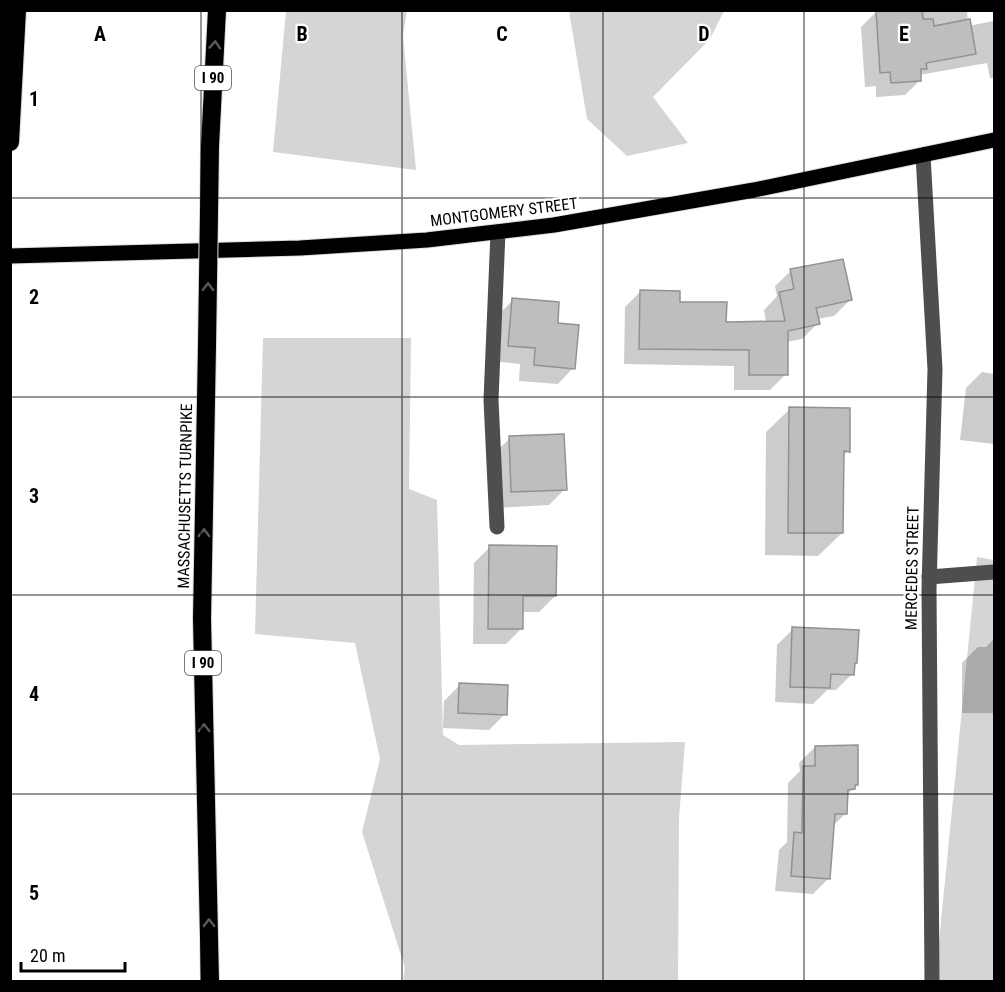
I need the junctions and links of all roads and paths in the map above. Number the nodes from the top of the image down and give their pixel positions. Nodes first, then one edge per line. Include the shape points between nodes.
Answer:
1 (17, 10) edge
2 (217, 10) edge
3 (994, 140) edge
4 (10, 142) edge
5 (923, 155) junction
6 (498, 232) junction
7 (10, 256) edge
8 (496, 527) dead end
9 (994, 572) edge
10 (929, 577) junction
11 (210, 981) edge
12 (932, 981) edge

1 - 4 highway
11 -> 2 highway, MASSACHUSETTS TURNPIKE / I 90, bridge via 202,619 210,146
3 - 5 main road, MONTGOMERY STREET
5 - 6 main road, MONTGOMERY STREET via 754,190
5 - 10 street, MERCEDES STREET via 935,369
6 - 7 main road, MONTGOMERY STREET via 300,248
6 - 8 street via 491,400
9 - 10 street
10 - 12 street, MERCEDES STREET

